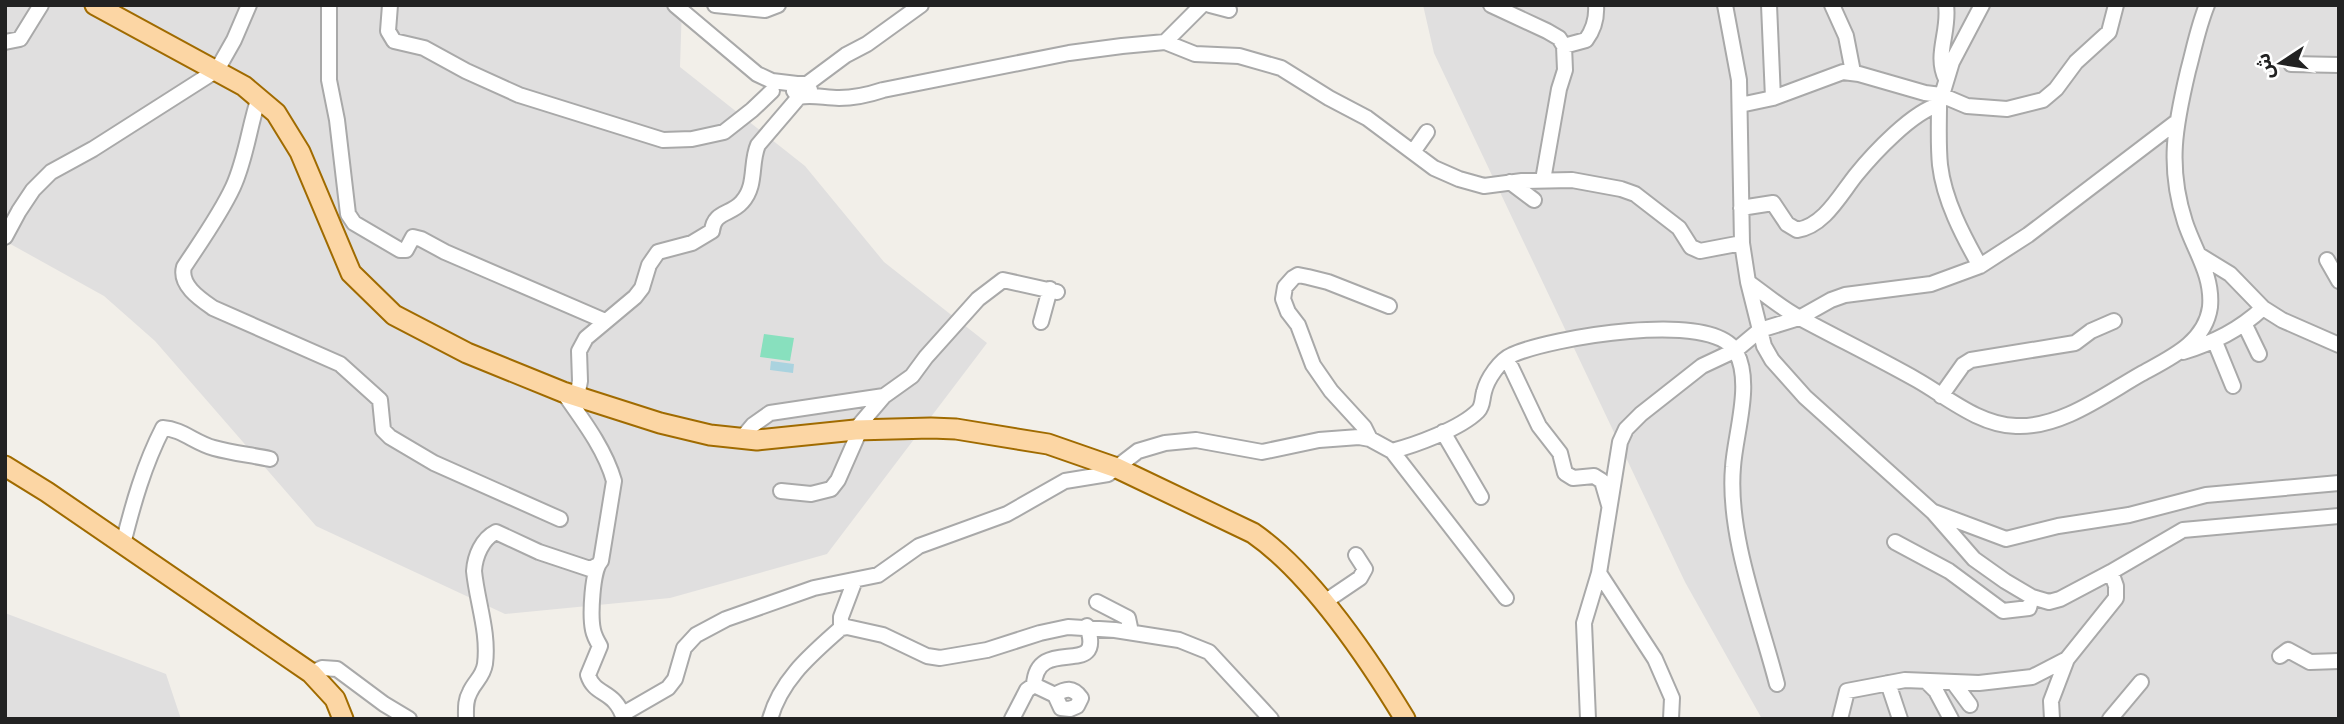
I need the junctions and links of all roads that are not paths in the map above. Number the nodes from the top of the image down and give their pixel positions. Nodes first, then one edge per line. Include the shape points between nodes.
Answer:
1 (41, 5) edge
2 (95, 5) edge
3 (248, 5) edge
4 (329, 5) edge
5 (390, 5) edge
6 (675, 5) edge
7 (715, 5) edge
8 (778, 5) edge
9 (920, 5) edge
10 (1202, 5) edge
11 (1210, 5) edge
12 (1491, 5) edge
13 (1596, 5) edge
14 (1725, 5) edge
15 (1769, 5) edge
16 (1832, 5) edge
17 (1946, 5) edge
18 (1982, 5) edge
19 (2116, 5) edge
20 (2207, 5) edge
21 (1229, 10) dead end
22 (5, 42) edge
23 (1165, 42) junction
24 (720, 46) junction
25 (1564, 46) junction
26 (2291, 64) dead end
27 (2339, 65) edge
28 (217, 70) junction
29 (1853, 72) junction
30 (1946, 79) junction
31 (772, 91) junction
32 (804, 91) junction
33 (259, 97) junction
34 (1773, 98) junction
35 (1940, 100) junction
36 (1740, 105) junction
37 (2175, 123) junction
38 (1427, 132) dead end
39 (1413, 152) junction
40 (1544, 180) junction
41 (1510, 182) junction
42 (1534, 200) dead end
43 (1741, 208) junction
44 (5, 237) edge
45 (1742, 243) junction
46 (2199, 255) junction
47 (2327, 260) dead end
48 (1980, 266) junction
49 (2339, 281) edge
50 (1748, 282) junction
51 (1389, 306) dead end
52 (2263, 308) junction
53 (1799, 318) junction
54 (2114, 320) dead end
55 (606, 321) junction
56 (1041, 323) dead end
57 (2245, 325) junction
58 (1760, 330) junction
59 (2215, 342) junction
60 (2339, 345) edge
61 (1736, 350) junction
62 (2259, 354) dead end
63 (2175, 355) junction
64 (1511, 367) dead end
65 (2233, 386) dead end
66 (570, 395) junction
67 (884, 396) junction
68 (1941, 396) junction
69 (857, 430) junction
70 (1443, 432) junction
71 (742, 438) junction
72 (1370, 439) junction
73 (1392, 452) junction
74 (270, 459) dead end
75 (5, 466) edge
76 (1117, 468) junction
77 (2339, 483) edge
78 (781, 491) dead end
79 (1481, 497) dead end
80 (1610, 506) junction
81 (1933, 512) junction
82 (2339, 516) edge
83 (560, 519) dead end
84 (1895, 542) dead end
85 (123, 544) junction
86 (1356, 555) dead end
87 (596, 566) junction
88 (2111, 572) junction
89 (1599, 573) junction
90 (855, 580) junction
91 (2032, 597) junction
92 (1506, 598) dead end
93 (1097, 602) dead end
94 (1323, 603) junction
95 (1087, 626) junction
96 (841, 628) junction
97 (1130, 632) junction
98 (2280, 656) dead end
99 (2067, 659) junction
100 (2339, 661) edge
101 (311, 673) junction
102 (1926, 681) junction
103 (1953, 682) junction
104 (2141, 682) dead end
105 (1888, 683) junction
106 (1777, 684) dead end
107 (1034, 685) junction
108 (1055, 695) dead end
109 (1970, 705) dead end
110 (624, 716) edge
111 (343, 719) edge
112 (409, 719) edge
113 (466, 719) edge
114 (770, 719) edge
115 (1012, 719) edge
116 (1271, 719) edge
117 (1405, 719) edge
118 (1588, 719) edge
119 (1671, 719) edge
120 (1840, 719) edge
121 (1900, 719) edge
122 (1951, 719) edge
123 (2052, 719) edge
124 (2110, 719) edge

1 - 22 street via 20,39
2 - 28 main road
3 - 28 street
4 - 55 street via 330,80 348,214 354,223 400,250 407,250 413,237 421,239
5 - 31 street via 387,32 394,41 424,48 519,95 651,138 677,141 724,132
6 - 24 street
7 - 8 street via 765,10
9 - 32 street
10 - 23 street
11 - 21 street
12 - 25 street via 1547,31
13 - 25 street via 1587,40
14 - 36 street
15 - 34 street
16 - 29 street via 1846,36
17 - 30 street via 1941,68
18 - 30 street
19 - 35 street via 2109,32 2043,100 2007,108
20 - 37 street
23 - 32 street via 1069,53 863,96 842,98
23 - 39 street via 1195,54 1239,56 1281,68 1367,118
24 - 31 street
24 - 32 street via 757,75
25 - 40 street via 1565,70
26 - 27 street
28 - 33 main road
28 - 44 street via 51,172 33,190
29 - 34 street via 1837,73
29 - 35 street
30 - 35 street
31 - 32 street
32 - 55 street via 758,145 743,202 717,217 712,230 692,243 658,252 645,272 642,288
33 - 66 main road via 276,113 300,152 351,273 360,284 415,327
33 - 83 street via 233,188 184,267 185,282 213,308 340,364 380,400 383,430 390,437 435,463
34 - 36 street
35 - 43 street via 1896,134 1826,213 1807,227 1800,230 1787,224 1773,203
35 - 48 street via 1939,146 1945,190
36 - 43 street
37 - 46 street via 2178,198
37 - 48 street
38 - 39 street
39 - 41 street via 1467,182 1484,186
40 - 41 street
40 - 45 street via 1591,182 1628,191 1679,228 1695,250
41 - 42 street
43 - 45 street
45 - 50 street
46 - 52 street via 2230,274
46 - 63 street via 2210,292 2208,317 2192,342
47 - 49 street
48 - 53 street via 1931,284 1845,295
50 - 53 street
50 - 58 street
51 - 72 street via 1298,275 1285,287 1283,299 1312,365
52 - 57 street
52 - 60 street
53 - 58 street
53 - 68 street
54 - 68 street via 2075,342 1972,360 1963,365
55 - 66 street via 582,344
56 - 67 street via 1054,291 1003,280 978,299 912,376
57 - 59 street
57 - 62 street
58 - 61 street
58 - 81 street via 1772,360 1805,397
59 - 63 street
59 - 65 street
61 - 70 street via 1707,334 1672,329 1596,334 1528,350 1502,362 1485,388 1482,406
61 - 80 street via 1702,366 1626,429
61 - 106 street via 1742,386 1732,498 1747,576
63 - 68 street via 2045,423 2006,425
64 - 80 street via 1539,426 1560,453 1565,472 1573,478 1594,475 1602,481
66 - 71 main road via 672,426
66 - 87 street via 614,481 601,561
67 - 69 street
67 - 71 street via 770,413
69 - 71 main road
69 - 76 main road via 956,429 1048,444
69 - 78 street via 831,489 811,494
70 - 73 street
70 - 79 street
72 - 73 street
72 - 76 street via 1336,438 1262,452 1187,440 1138,451
73 - 92 street
74 - 85 street via 213,448 177,429 163,428 144,471
75 - 85 main road
76 - 90 street via 1108,474 1065,481 1013,512 919,545 878,575
76 - 94 main road via 1253,533 1272,546
77 - 81 street via 2206,495 2006,539
80 - 89 street
81 - 91 street via 1974,559
82 - 88 street via 2183,530
84 - 91 street via 1949,570 2003,611 2029,608
85 - 101 main road
86 - 94 street via 1365,569 1360,578
87 - 110 street via 592,617 600,646 588,675 595,688 615,699
87 - 113 street via 590,569 564,561 496,532 488,536 474,563 485,662 465,705
88 - 91 street via 2060,599 2049,602
88 - 99 street via 2116,598
89 - 118 street via 1584,623
89 - 119 street via 1655,659 1672,698
90 - 96 street
90 - 110 street via 738,613 696,635 684,648 668,688
93 - 97 street via 1128,618
94 - 117 main road via 1377,673
95 - 96 street via 940,658 883,635
95 - 97 street
95 - 107 street via 1091,638 1087,652 1044,662 1034,674
96 - 114 street via 794,673
97 - 116 street via 1179,640 1209,653
98 - 100 street via 2288,650 2310,662
99 - 103 street via 2032,677
99 - 123 street via 2051,701
101 - 111 main road via 335,699
101 - 112 street via 337,669
102 - 103 street
102 - 105 street
102 - 122 street
103 - 109 street
104 - 124 street
105 - 120 street via 1847,691
105 - 121 street
107 - 108 street
107 - 115 street

